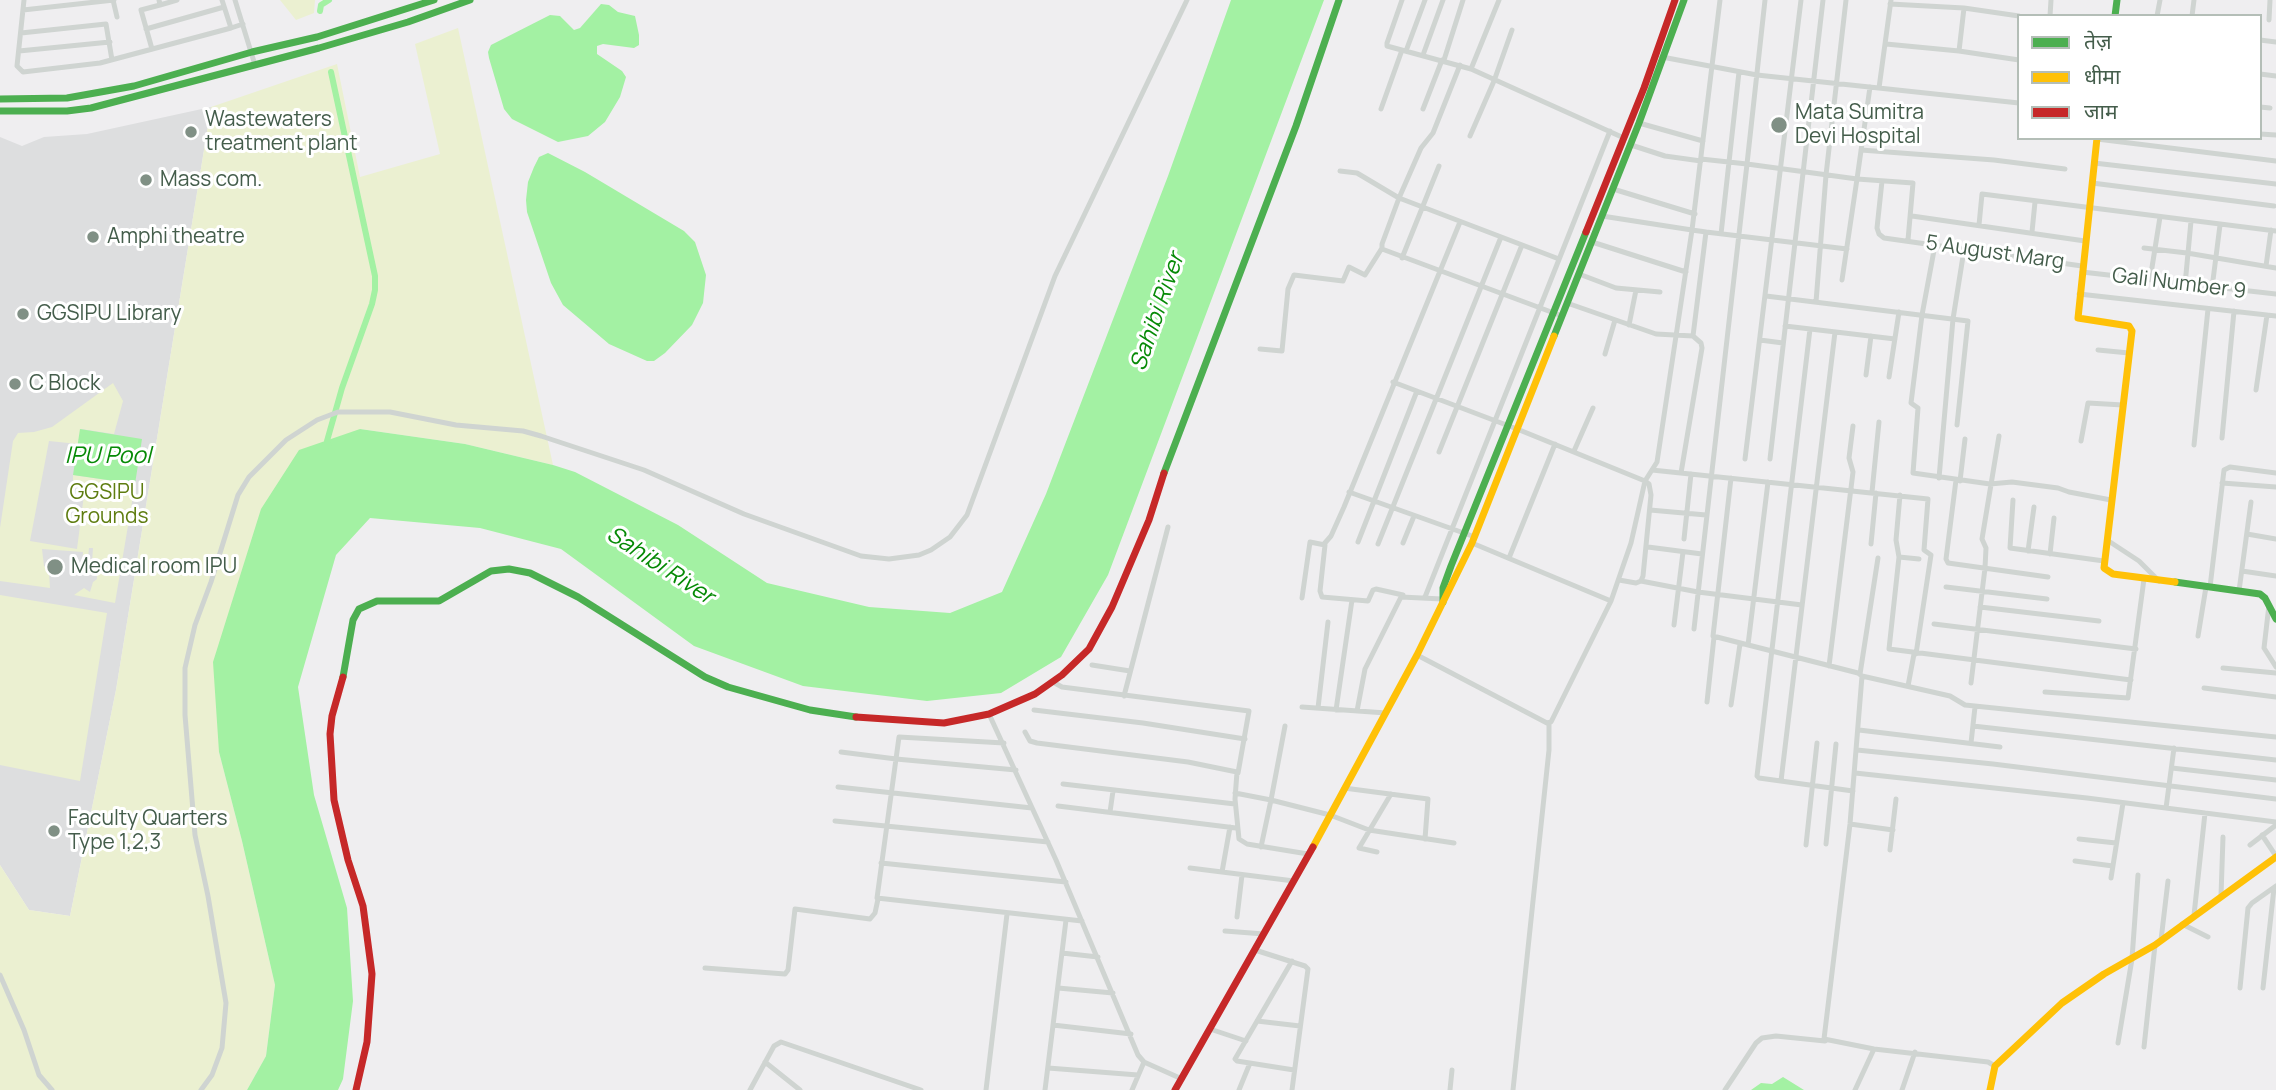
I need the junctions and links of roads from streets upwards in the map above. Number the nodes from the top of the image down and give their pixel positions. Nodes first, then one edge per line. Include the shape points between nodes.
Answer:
1 (24, 0) edge
2 (113, 0) edge
3 (177, 0) edge
4 (222, 0) edge
5 (235, 0) edge
6 (434, 0) edge
7 (470, 0) edge
8 (1187, 0) edge
9 (1339, 0) edge
10 (1402, 0) edge
11 (1424, 0) edge
12 (1443, 0) edge
13 (1463, 0) edge
14 (1499, 0) edge
15 (1675, 0) edge
16 (1684, 0) edge
17 (1720, 0) edge
18 (1765, 0) edge
19 (1801, 0) edge
20 (1823, 0) edge
21 (1846, 0) edge
22 (2270, 0) edge
23 (159, 2) edge
24 (1891, 2) edge
25 (224, 7) junction
26 (1964, 8) junction
27 (23, 10) junction
28 (2017, 16) edge
29 (117, 17) dead end
30 (2269, 20) dead end
31 (243, 24) junction
32 (231, 28) junction
33 (146, 29) junction
34 (1512, 30) dead end
35 (21, 33) junction
36 (110, 42) junction
37 (1886, 44) junction
38 (152, 49) junction
39 (1404, 50) junction
40 (19, 51) junction
41 (1959, 51) junction
42 (252, 52) junction
43 (1423, 55) junction
44 (1659, 56) junction
45 (112, 60) junction
46 (1443, 60) junction
47 (2017, 60) edge
48 (256, 65) junction
49 (1460, 65) junction
50 (1713, 68) junction
51 (1471, 69) junction
52 (1739, 72) junction
53 (1757, 75) junction
54 (1791, 78) junction
55 (1495, 79) junction
56 (1814, 82) junction
57 (1836, 84) junction
58 (1870, 87) junction
59 (1880, 88) junction
60 (0, 99) edge
61 (2017, 103) edge
62 (2262, 107) edge
63 (2270, 108) dead end
64 (1381, 109) dead end
65 (1423, 109) dead end
66 (0, 111) edge
67 (1639, 124) junction
68 (1610, 131) junction
69 (1470, 136) dead end
70 (1624, 138) junction
71 (2097, 140) edge
72 (2105, 140) edge
73 (1703, 141) junction
74 (1630, 145) junction
75 (1861, 150) junction
76 (1701, 160) junction
77 (2276, 161) edge
78 (1729, 162) junction
79 (2094, 163) junction
80 (1747, 164) junction
81 (1439, 166) dead end
82 (1781, 169) junction
83 (2065, 169) dead end
84 (1340, 171) dead end
85 (1804, 172) junction
86 (1826, 175) junction
87 (1857, 180) junction
88 (1882, 181) junction
89 (2092, 183) junction
90 (2276, 184) edge
91 (1613, 189) junction
92 (1399, 198) junction
93 (2035, 202) junction
94 (2274, 206) edge
95 (1423, 207) junction
96 (2089, 209) junction
97 (1695, 214) junction
98 (1602, 216) junction
99 (1912, 216) junction
100 (2160, 217) junction
101 (2191, 221) junction
102 (1460, 222) junction
103 (1979, 225) junction
104 (2220, 225) junction
105 (1692, 230) junction
106 (2273, 231) edge
107 (1706, 232) junction
108 (2032, 232) junction
109 (1721, 234) junction
110 (1501, 237) junction
111 (1739, 237) junction
112 (1772, 240) junction
113 (1909, 240) junction
114 (2085, 241) junction
115 (1592, 242) junction
116 (1794, 243) junction
117 (1522, 245) junction
118 (1935, 245) junction
119 (1821, 246) junction
120 (2268, 247) junction
121 (1382, 248) junction
122 (2144, 248) dead end
123 (2276, 248) edge
124 (1847, 249) junction
125 (2155, 249) junction
126 (1964, 250) junction
127 (2187, 253) junction
128 (1402, 258) junction
129 (2214, 258) junction
130 (1559, 259) junction
131 (2266, 266) junction
132 (2276, 268) edge
133 (2082, 269) junction
134 (1440, 271) junction
135 (1686, 272) junction
136 (1579, 274) junction
137 (1843, 280) dead end
138 (2150, 280) junction
139 (2185, 285) junction
140 (1481, 288) junction
141 (2211, 288) junction
142 (1636, 290) junction
143 (1660, 292) dead end
144 (2080, 294) junction
145 (2276, 294) edge
146 (1502, 295) junction
147 (1766, 296) junction
148 (1788, 299) junction
149 (1816, 302) junction
150 (1567, 303) junction
151 (1541, 308) junction
152 (2208, 309) junction
153 (2234, 311) junction
154 (1899, 312) junction
155 (1554, 313) junction
156 (2267, 314) junction
157 (1922, 315) junction
158 (1562, 316) junction
159 (2276, 316) edge
160 (1953, 319) junction
161 (1615, 320) junction
162 (1629, 325) junction
163 (1785, 326) junction
164 (1810, 329) junction
165 (1835, 332) junction
166 (1677, 336) junction
167 (1693, 336) junction
168 (1871, 336) junction
169 (1895, 339) junction
170 (1760, 340) junction
171 (1783, 343) junction
172 (1260, 349) dead end
173 (2098, 350) dead end
174 (2130, 353) junction
175 (1605, 354) dead end
176 (1866, 375) dead end
177 (1889, 377) dead end
178 (1393, 382) junction
179 (2256, 390) dead end
180 (1417, 391) junction
181 (1437, 399) junction
182 (2123, 405) junction
183 (1458, 407) junction
184 (1593, 408) dead end
185 (1496, 421) junction
186 (1879, 422) dead end
187 (1508, 425) junction
188 (1957, 425) dead end
189 (1853, 426) dead end
190 (1517, 429) junction
191 (1999, 436) dead end
192 (2222, 438) dead end
193 (1965, 439) dead end
194 (2081, 441) dead end
195 (1555, 444) junction
196 (2194, 445) dead end
197 (1574, 451) junction
198 (1439, 452) dead end
199 (1770, 459) dead end
200 (1745, 460) dead end
201 (1652, 470) junction
202 (1681, 473) junction
203 (2276, 473) edge
204 (1691, 474) junction
205 (1711, 476) junction
206 (1731, 478) junction
207 (1939, 478) junction
208 (1646, 481) junction
209 (1958, 481) junction
210 (1768, 482) junction
211 (2222, 483) junction
212 (1793, 484) junction
213 (1990, 484) junction
214 (1817, 487) junction
215 (2276, 487) edge
216 (1851, 490) junction
217 (1349, 492) junction
218 (1874, 493) junction
219 (1900, 495) junction
220 (2013, 499) dead end
221 (2111, 500) junction
222 (1374, 501) junction
223 (2251, 502) dead end
224 (2034, 507) dead end
225 (1394, 509) junction
226 (1650, 510) junction
227 (1687, 514) junction
228 (1414, 516) junction
229 (1706, 516) junction
230 (2054, 518) dead end
231 (1168, 527) dead end
232 (1453, 530) junction
233 (1464, 533) junction
234 (2247, 534) junction
235 (2276, 539) edge
236 (1474, 540) junction
237 (1684, 540) dead end
238 (2107, 540) junction
239 (1358, 542) dead end
240 (1403, 543) dead end
241 (1324, 544) junction
242 (1378, 544) dead end
243 (1871, 544) dead end
244 (1648, 547) junction
245 (2028, 551) junction
246 (1683, 552) junction
247 (1702, 554) junction
248 (2050, 554) junction
249 (1899, 557) junction
250 (1509, 558) junction
251 (1878, 558) dead end
252 (1919, 559) dead end
253 (2104, 561) junction
254 (1985, 568) junction
255 (2242, 571) junction
256 (2276, 576) edge
257 (2048, 577) dead end
258 (2144, 579) junction
259 (1619, 580) junction
260 (2159, 580) junction
261 (1641, 581) junction
262 (1946, 587) dead end
263 (2208, 587) junction
264 (1679, 589) junction
265 (1982, 590) junction
266 (2239, 591) junction
267 (1698, 592) junction
268 (1718, 594) junction
269 (1403, 595) junction
270 (1425, 597) junction
271 (1302, 598) dead end
272 (1753, 598) junction
273 (2047, 599) dead end
274 (1352, 600) junction
275 (1442, 601) junction
276 (1611, 601) junction
277 (1778, 601) junction
278 (1802, 605) junction
279 (2269, 605) junction
280 (1980, 607) junction
281 (2276, 619) edge
282 (2099, 621) dead end
283 (1328, 622) dead end
284 (1934, 624) dead end
285 (1674, 625) dead end
286 (1694, 629) dead end
287 (1978, 630) junction
288 (2198, 636) dead end
289 (1714, 637) junction
290 (1740, 644) junction
291 (1748, 646) junction
292 (2136, 649) junction
293 (1773, 653) junction
294 (1915, 654) junction
295 (1417, 655) junction
296 (1796, 658) junction
297 (1973, 661) junction
298 (1092, 665) dead end
299 (1829, 666) junction
300 (2276, 667) edge
301 (2223, 668) dead end
302 (1130, 671) junction
303 (2276, 673) edge
304 (1861, 675) junction
305 (2131, 680) junction
306 (1053, 682) junction
307 (1971, 683) dead end
308 (1908, 686) junction
309 (2204, 688) dead end
310 (2046, 692) dead end
311 (1124, 696) junction
312 (2276, 697) edge
313 (1707, 702) dead end
314 (1731, 705) dead end
315 (1975, 706) junction
316 (1302, 707) dead end
317 (1318, 708) junction
318 (1034, 710) dead end
319 (1336, 710) junction
320 (1357, 711) junction
321 (1386, 713) junction
322 (989, 714) junction
323 (1549, 723) junction
324 (1285, 726) dead end
325 (1973, 726) junction
326 (1859, 730) junction
327 (1026, 732) dead end
328 (2276, 737) edge
329 (1245, 739) junction
330 (1004, 743) junction
331 (1817, 743) dead end
332 (1971, 743) junction
333 (1836, 744) dead end
334 (2000, 747) dead end
335 (2174, 748) junction
336 (1857, 750) junction
337 (841, 751) dead end
338 (896, 760) junction
339 (2276, 760) edge
340 (2172, 768) junction
341 (1016, 770) junction
342 (1238, 773) junction
343 (1855, 773) junction
344 (2276, 780) edge
345 (1780, 781) junction
346 (1063, 784) dead end
347 (1811, 784) junction
348 (2169, 786) junction
349 (838, 787) dead end
350 (1832, 787) junction
351 (1344, 788) junction
352 (1113, 791) junction
353 (1853, 791) junction
354 (892, 792) junction
355 (1235, 793) junction
356 (1391, 794) junction
357 (1896, 799) dead end
358 (2276, 799) edge
359 (1271, 800) junction
360 (2123, 803) junction
361 (1235, 804) junction
362 (1058, 806) dead end
363 (1032, 808) junction
364 (2166, 808) junction
365 (1110, 812) junction
366 (2205, 813) junction
367 (1330, 815) junction
368 (835, 821) dead end
369 (1850, 824) junction
370 (2276, 824) edge
371 (886, 827) junction
372 (1233, 828) junction
373 (1893, 830) junction
374 (1369, 831) junction
375 (2262, 835) junction
376 (2223, 837) dead end
377 (1425, 839) junction
378 (2079, 839) dead end
379 (1048, 842) junction
380 (1454, 842) dead end
381 (2116, 843) junction
382 (1826, 844) dead end
383 (1806, 845) dead end
384 (2250, 845) dead end
385 (1261, 847) junction
386 (1890, 850) dead end
387 (1377, 852) dead end
388 (1308, 854) junction
389 (2276, 856) edge
390 (2075, 861) dead end
391 (881, 863) junction
392 (2113, 866) junction
393 (1190, 868) dead end
394 (1222, 872) junction
395 (1242, 875) junction
396 (2138, 875) dead end
397 (2111, 878) dead end
398 (1294, 881) junction
399 (2168, 881) dead end
400 (1066, 882) junction
401 (2275, 887) edge
402 (2221, 895) junction
403 (878, 899) junction
404 (1007, 914) junction
405 (2194, 915) junction
406 (1237, 917) dead end
407 (1066, 919) junction
408 (1082, 921) junction
409 (2182, 924) junction
410 (1225, 931) dead end
411 (1264, 934) junction
412 (2208, 937) dead end
413 (2158, 942) junction
414 (1255, 950) junction
415 (1062, 953) junction
416 (1098, 957) junction
417 (2132, 959) junction
418 (1292, 961) junction
419 (705, 968) dead end
420 (0, 975) edge
421 (1058, 988) junction
422 (2240, 988) dead end
423 (2263, 988) dead end
424 (1114, 993) junction
425 (1257, 1021) junction
426 (1053, 1025) junction
427 (1300, 1026) junction
428 (1210, 1029) junction
429 (1131, 1034) junction
430 (1246, 1041) junction
431 (1825, 1041) junction
432 (2118, 1043) dead end
433 (2144, 1047) dead end
434 (1874, 1049) junction
435 (1916, 1052) junction
436 (765, 1062) junction
437 (1143, 1062) junction
438 (1250, 1063) junction
439 (1995, 1066) junction
440 (1048, 1068) junction
441 (1294, 1070) junction
442 (1452, 1070) dead end
443 (1139, 1074) junction
444 (1182, 1079) junction
445 (52, 1090) edge
446 (201, 1090) edge
447 (356, 1090) edge
448 (750, 1090) edge
449 (800, 1090) edge
450 (920, 1090) edge
451 (986, 1090) edge
452 (1045, 1090) edge
453 (1132, 1090) edge
454 (1175, 1090) edge
455 (1240, 1090) edge
456 (1292, 1090) edge
457 (1450, 1090) edge
458 (1513, 1090) edge
459 (1725, 1090) edge
460 (1855, 1090) edge
461 (1902, 1090) edge
462 (1990, 1090) edge

1 - 27 street
2 - 27 street
2 - 29 street
3 - 23 street
4 - 25 street
5 - 31 street
6 - 42 street
7 - 48 street
8 - 446 street via 1059,268 967,515 950,537 932,550 889,559 861,556 744,514 644,470 541,436 411,414 363,411 323,417 298,430 254,472 238,495 185,668 194,835 226,1003 222,1048
9 - 306 street via 1296,126 1112,607 1093,643
10 - 39 street via 1386,45
11 - 39 street
12 - 43 street
13 - 46 street
14 - 51 street
15 - 44 street
16 - 44 street
17 - 50 street
18 - 53 street
19 - 54 street
20 - 56 street
21 - 57 street
22 - 30 street
23 - 33 street via 141,10
24 - 26 street
24 - 37 street
25 - 32 street
25 - 33 street
26 - 28 street
26 - 41 street
27 - 35 street
31 - 32 street
31 - 42 street
32 - 38 street
33 - 38 street
34 - 55 street
35 - 36 street via 106,24
35 - 40 street
36 - 40 street
36 - 45 street
37 - 41 street
37 - 59 street
38 - 45 street
39 - 43 street
39 - 64 street
40 - 45 street via 17,66 23,72
41 - 47 street
42 - 48 street
42 - 60 street via 92,95
43 - 46 street
44 - 50 street
44 - 67 street
44 - 70 street
46 - 49 street
46 - 65 street
48 - 66 street via 91,107
49 - 51 street
49 - 92 street via 1433,134 1421,148
50 - 52 street
50 - 73 street
51 - 55 street
52 - 53 street
52 - 78 street
53 - 54 street
53 - 80 street
54 - 56 street
54 - 82 street
55 - 68 street
55 - 69 street
56 - 57 street
56 - 85 street
57 - 58 street
57 - 86 street
58 - 59 street
58 - 75 street
59 - 61 street
62 - 63 street
67 - 73 street
67 - 74 street
68 - 70 street
68 - 130 street
70 - 155 street
71 - 79 street
72 - 77 street
73 - 76 street
74 - 76 street via 1665,156
74 - 91 street
75 - 83 street
75 - 87 street
76 - 78 street
76 - 97 street
78 - 80 street
78 - 109 street
79 - 89 street
79 - 90 street
80 - 82 street
80 - 111 street
81 - 95 street
82 - 85 street
82 - 112 street
84 - 92 street via 1357,173
85 - 86 street
85 - 116 street
86 - 87 street
86 - 119 street
87 - 88 street
87 - 124 street
88 - 99 street via 1913,183
88 - 113 street, 5 August Marg via 1878,234
89 - 94 street
89 - 96 street
91 - 97 street
91 - 98 street
92 - 95 street
92 - 121 street
93 - 96 street
93 - 103 street via 1982,194
93 - 108 street
95 - 102 street
95 - 128 street
96 - 100 street
96 - 114 street
97 - 105 street
98 - 105 street
98 - 115 street
99 - 103 street
99 - 113 street
100 - 101 street
100 - 125 street
101 - 104 street
101 - 127 street
102 - 110 street
102 - 134 street
103 - 108 street
104 - 106 street
104 - 129 street
105 - 107 street
105 - 135 street
106 - 120 street
107 - 109 street
107 - 167 street
108 - 114 street
109 - 111 street
110 - 117 street
110 - 140 street
111 - 112 street
111 - 205 street
112 - 116 street
112 - 147 street
113 - 118 street, 5 August Marg
114 - 133 street
115 - 135 street
115 - 136 street
116 - 119 street
116 - 148 street
117 - 130 street
117 - 146 street
118 - 126 street, 5 August Marg
118 - 157 street
119 - 124 street
119 - 149 street
120 - 123 street
120 - 131 street
121 - 128 street
121 - 172 street via 1365,275 1349,267 1344,280 1294,275 1288,289 1283,350
122 - 125 street
124 - 137 street
125 - 127 street
125 - 138 street
126 - 133 street, 5 August Marg
126 - 160 street
127 - 129 street
127 - 139 street
128 - 134 street
129 - 131 street
129 - 141 street
130 - 151 street
131 - 132 street
133 - 138 street, Gali Number 9
133 - 144 street
134 - 140 street
134 - 178 street
135 - 166 street
136 - 142 street
136 - 150 street
138 - 139 street, Gali Number 9
139 - 141 street, Gali Number 9
140 - 146 street
140 - 181 street
141 - 145 street, Gali Number 9
142 - 143 street
142 - 162 street
144 - 152 street
144 - 174 street via 2078,318 2130,327
146 - 151 street
146 - 183 street
147 - 148 street
147 - 170 street
148 - 149 street
148 - 163 street
149 - 154 street
150 - 158 street
150 - 161 street
151 - 155 street
151 - 185 street
152 - 153 street
152 - 196 street
153 - 156 street
153 - 192 street
154 - 157 street
154 - 169 street
155 - 158 street
155 - 187 street
156 - 159 street
156 - 179 street
157 - 160 street
157 - 207 street via 1911,403 1918,408 1912,472
158 - 190 street
160 - 188 street via 1968,323
160 - 207 street
161 - 162 street
161 - 175 street
162 - 166 street
163 - 164 street
163 - 171 street
164 - 165 street
164 - 212 street
165 - 168 street
165 - 214 street
166 - 167 street
166 - 201 street
167 - 202 street via 1702,348
168 - 169 street
168 - 176 street
169 - 177 street
170 - 171 street
170 - 200 street
171 - 199 street
173 - 174 street
174 - 182 street
178 - 180 street
178 - 217 street
180 - 181 street
180 - 222 street
181 - 183 street
181 - 225 street
182 - 194 street via 2086,404
182 - 221 street
183 - 185 street
183 - 198 street
184 - 197 street
185 - 187 street
185 - 232 street
186 - 218 street
187 - 190 street
187 - 233 street
189 - 216 street
190 - 195 street
190 - 236 street
191 - 213 street
193 - 209 street
195 - 197 street
195 - 250 street
197 - 208 street
201 - 202 street
201 - 208 street
202 - 204 street
203 - 211 street via 2230,467 2224,470
204 - 205 street
204 - 227 street
205 - 206 street
205 - 229 street
206 - 210 street
206 - 268 street
207 - 209 street
208 - 226 street via 1651,491
208 - 259 street
209 - 213 street
209 - 254 street via 1947,561
210 - 212 street
210 - 272 street
211 - 215 street
211 - 263 street
212 - 214 street
212 - 277 street
213 - 221 street via 2012,482
213 - 254 street via 1982,539
214 - 216 street
214 - 278 street
216 - 218 street
216 - 299 street
217 - 222 street
217 - 241 street
218 - 219 street
218 - 243 street
219 - 249 street
219 - 294 street via 1928,500 1924,551 1931,555
220 - 245 street via 2009,547
221 - 238 street
222 - 225 street
222 - 239 street
223 - 234 street
224 - 245 street
225 - 228 street
225 - 242 street
226 - 227 street
226 - 244 street
227 - 229 street
227 - 237 street
228 - 232 street
228 - 240 street
229 - 247 street
230 - 248 street
231 - 302 street
232 - 233 street
232 - 270 street
233 - 236 street
233 - 275 street
234 - 235 street
234 - 255 street
236 - 250 street
236 - 275 street
238 - 253 street
238 - 260 street
241 - 271 street via 1308,543
241 - 274 street via 1320,594
244 - 246 street
244 - 261 street
245 - 248 street
246 - 247 street
246 - 264 street
247 - 267 street
248 - 253 street
249 - 252 street
249 - 294 street via 1889,648
250 - 276 street
251 - 304 street
253 - 258 street via 2107,572
254 - 257 street
254 - 265 street
255 - 256 street
255 - 266 street
258 - 260 street
258 - 292 street
259 - 261 street
259 - 276 street
260 - 263 street
261 - 264 street
262 - 265 street
263 - 266 street
263 - 288 street
264 - 267 street
264 - 285 street
265 - 273 street
265 - 280 street
266 - 279 street via 2263,596
267 - 268 street
267 - 286 street
268 - 272 street
268 - 289 street
269 - 270 street
269 - 274 street via 1376,589 1369,601
269 - 320 street via 1365,669
270 - 275 street
272 - 277 street
272 - 291 street
274 - 319 street
275 - 295 street
276 - 323 street
277 - 278 street
277 - 293 street
278 - 296 street
279 - 281 street
279 - 300 street via 2264,648
280 - 282 street
280 - 287 street
283 - 317 street
284 - 287 street
287 - 292 street
287 - 297 street
289 - 290 street
289 - 313 street
290 - 291 street
290 - 314 street
291 - 293 street
292 - 305 street
293 - 296 street
293 - 345 street via 1757,776
294 - 297 street
294 - 308 street
295 - 321 street
295 - 323 street
296 - 299 street
296 - 345 street
297 - 305 street
297 - 307 street
298 - 302 street
299 - 304 street
301 - 303 street
302 - 311 street
304 - 308 street
304 - 326 street
305 - 310 street via 2126,699
306 - 311 street
306 - 322 street via 1023,701
308 - 315 street
309 - 312 street
311 - 329 street via 1249,710
315 - 325 street
315 - 328 street
316 - 317 street
317 - 319 street
318 - 329 street
319 - 320 street
320 - 321 street
321 - 351 street
322 - 330 street
322 - 447 street via 944,723 864,719 810,710 728,687 690,669 578,597 517,570 491,571 439,601 364,605 353,620 330,730 334,800 363,906 371,969 367,1042
323 - 458 street
324 - 359 street
325 - 332 street
325 - 335 street
326 - 332 street
326 - 336 street
327 - 342 street via 1030,741 1037,743
329 - 342 street
330 - 338 street via 902,735
330 - 341 street
331 - 347 street
332 - 334 street
333 - 350 street
335 - 339 street
335 - 340 street
336 - 343 street
336 - 348 street
337 - 338 street
338 - 341 street
338 - 354 street
340 - 344 street
340 - 348 street
341 - 363 street
342 - 355 street
343 - 353 street
343 - 360 street
345 - 347 street
346 - 352 street
347 - 350 street
347 - 383 street
348 - 358 street
348 - 364 street
349 - 354 street
350 - 353 street
350 - 382 street
351 - 356 street
351 - 367 street
352 - 361 street
352 - 365 street
353 - 369 street
354 - 363 street
354 - 371 street
355 - 359 street
355 - 361 street
356 - 374 street
356 - 377 street via 1428,799
357 - 373 street
359 - 367 street
359 - 385 street
360 - 364 street
360 - 381 street
361 - 372 street
362 - 365 street
363 - 379 street
364 - 366 street
365 - 372 street
366 - 370 street
366 - 405 street
367 - 374 street
367 - 388 street
368 - 371 street
369 - 373 street
369 - 431 street
370 - 375 street
371 - 379 street
371 - 391 street
372 - 385 street via 1240,841
372 - 394 street
373 - 386 street
374 - 377 street
374 - 387 street via 1359,848
375 - 384 street
375 - 389 street
376 - 402 street
377 - 380 street
378 - 381 street
379 - 400 street
381 - 392 street
385 - 388 street
388 - 398 street
389 - 402 street
390 - 392 street
391 - 400 street
391 - 403 street
392 - 397 street
393 - 394 street
394 - 395 street
395 - 398 street
395 - 406 street
396 - 417 street
398 - 411 street
399 - 413 street
400 - 408 street
401 - 422 street via 2248,908
401 - 423 street
402 - 405 street
403 - 404 street
403 - 419 street via 870,919 795,909 785,974
404 - 407 street
404 - 451 street
405 - 409 street
407 - 408 street
407 - 415 street
408 - 416 street
409 - 412 street
409 - 413 street
410 - 411 street
411 - 414 street
413 - 417 street
413 - 433 street
414 - 418 street
414 - 428 street
415 - 416 street
415 - 421 street
416 - 424 street
417 - 432 street
417 - 439 street via 2062,1003
418 - 425 street
418 - 427 street via 1308,970
420 - 445 street via 40,1075
421 - 424 street
421 - 426 street
424 - 429 street
425 - 427 street
425 - 430 street
426 - 429 street
426 - 440 street
427 - 441 street
428 - 430 street
428 - 444 street
429 - 437 street
430 - 438 street via 1236,1060
431 - 434 street
431 - 459 street via 1762,1038
434 - 435 street
434 - 460 street
435 - 439 street
435 - 461 street
436 - 448 street
436 - 449 street
436 - 450 street via 774,1046 783,1043
437 - 443 street
437 - 444 street
438 - 441 street
438 - 455 street
439 - 462 street
440 - 443 street
440 - 452 street
441 - 456 street
442 - 457 street
443 - 453 street
444 - 454 street

